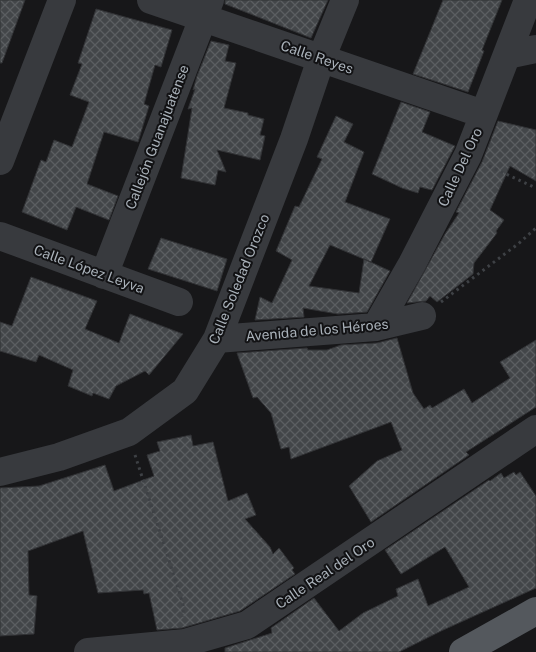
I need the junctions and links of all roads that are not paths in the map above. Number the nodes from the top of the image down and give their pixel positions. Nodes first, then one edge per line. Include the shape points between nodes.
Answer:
1 (62, 0) edge
2 (151, 0) edge
3 (345, 0) edge
4 (528, 0) edge
5 (206, 9) edge
6 (536, 49) edge
7 (507, 55) junction
8 (321, 59) junction
9 (483, 114) junction
10 (0, 161) edge
11 (0, 236) edge
12 (104, 275) junction
13 (179, 302) dead end
14 (422, 316) road end
15 (376, 327) junction
16 (217, 339) junction
17 (536, 429) edge
18 (0, 472) edge
19 (536, 611) edge
20 (88, 652) edge
21 (463, 652) edge

1 - 10 street
2 - 5 street, Calle Reyes
3 - 8 street, Calle Soledad Orozco
4 - 7 street, Calle Del Oro
5 - 8 street, Calle Reyes
5 - 12 street, Callejón Guanajuatense
6 - 7 street
7 - 9 street, Calle Del Oro
8 - 9 street, Calle Reyes
8 - 16 street, Calle Soledad Orozco via 294,140
9 - 15 street, Calle Del Oro via 468,155
11 - 12 street, Calle López Leyva
12 - 13 street, Calle López Leyva
14 - 15 street, Avenida de los Héroes
15 - 16 street, Avenida de los Héroes
16 - 18 street, Calle Soledad Orozco via 185,391 129,432 58,457
17 - 20 street, Calle Real del Oro via 247,625 185,643
19 - 21 main road

